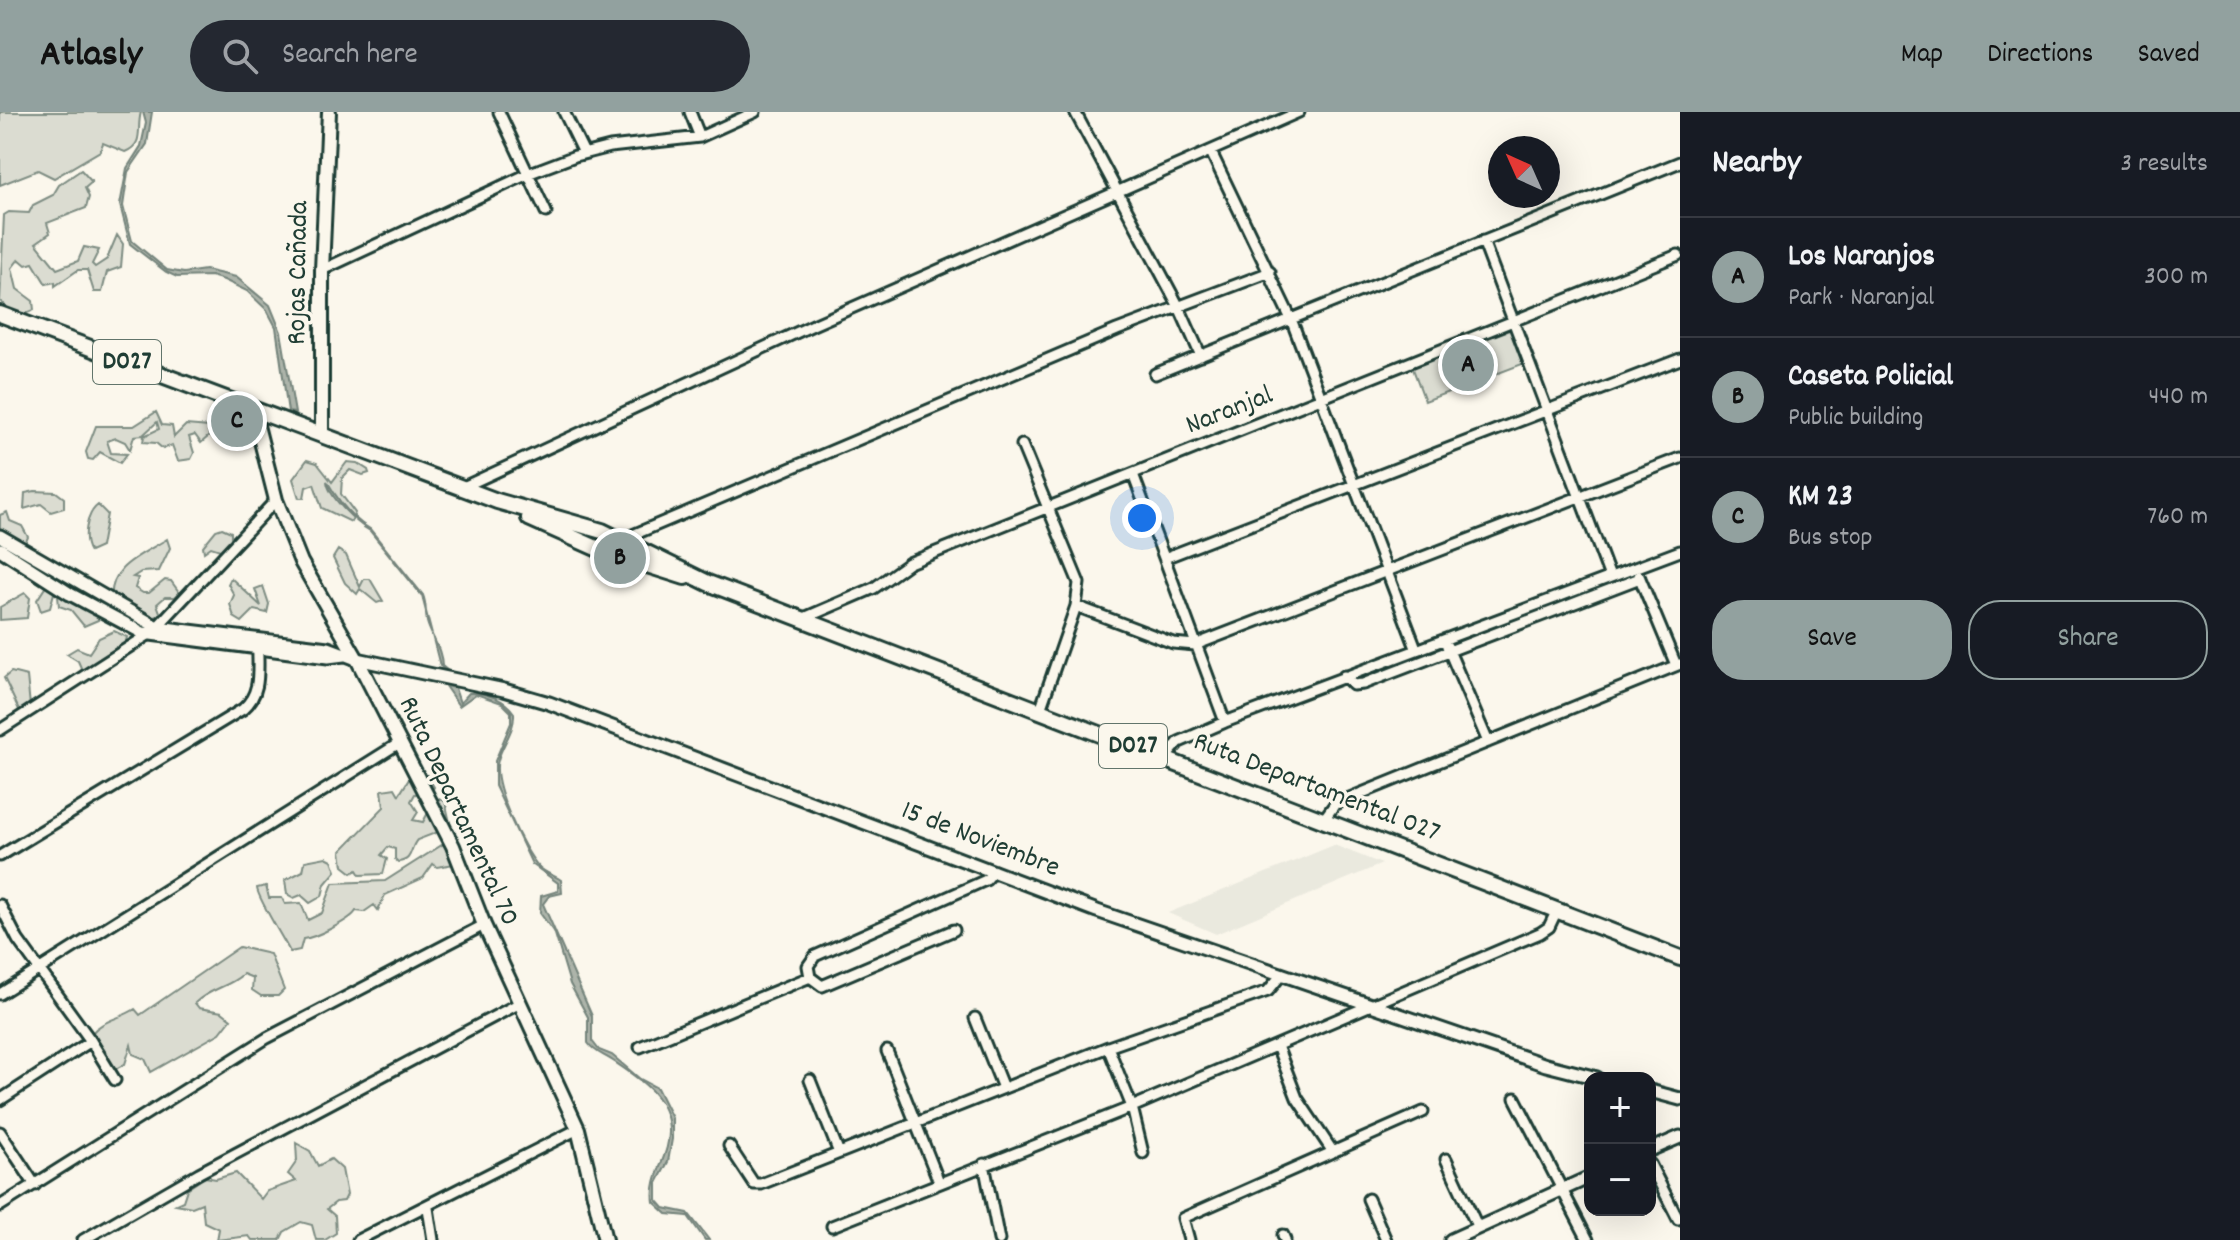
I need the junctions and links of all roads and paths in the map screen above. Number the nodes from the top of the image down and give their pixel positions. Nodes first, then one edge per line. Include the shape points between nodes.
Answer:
1 (329, 112) edge
2 (499, 112) edge
3 (564, 112) edge
4 (690, 112) edge
5 (755, 112) edge
6 (1075, 112) edge
7 (1299, 112) edge
8 (700, 137) junction
9 (1211, 152) junction
10 (584, 153) junction
11 (1680, 162) edge
12 (530, 173) junction
13 (1119, 191) junction
14 (546, 212) dead end
15 (1483, 241) junction
16 (1678, 255) dead end
17 (322, 270) junction
18 (1270, 272) junction
19 (1179, 307) junction
20 (0, 314) edge
21 (1291, 319) junction
22 (1514, 320) junction
23 (1201, 356) junction
24 (1680, 359) edge
25 (1155, 374) dead end
26 (1323, 399) junction
27 (1547, 409) junction
28 (253, 410) junction
29 (322, 436) junction
30 (1022, 445) dead end
31 (1680, 458) edge
32 (1133, 474) junction
33 (1355, 485) junction
34 (461, 488) junction
35 (1580, 497) junction
36 (276, 500) junction
37 (497, 501) junction
38 (1046, 510) junction
39 (0, 536) edge
40 (621, 540) junction
41 (0, 549) edge
42 (1680, 551) edge
43 (1167, 557) junction
44 (1635, 568) junction
45 (1386, 572) junction
46 (1610, 577) junction
47 (1640, 578) junction
48 (708, 583) junction
49 (1076, 606) junction
50 (802, 619) junction
51 (152, 631) junction
52 (1444, 638) junction
53 (1198, 644) junction
54 (258, 645) junction
55 (1416, 648) junction
56 (1450, 651) junction
57 (351, 657) junction
58 (1678, 664) edge
59 (1344, 676) junction
60 (1040, 710) junction
61 (1225, 722) junction
62 (0, 730) edge
63 (401, 742) junction
64 (1488, 742) junction
65 (1165, 758) junction
66 (1324, 819) junction
67 (0, 856) edge
68 (994, 871) junction
69 (0, 905) edge
70 (1557, 910) junction
71 (484, 925) junction
72 (954, 930) dead end
73 (1680, 958) edge
74 (38, 969) junction
75 (1282, 974) junction
76 (810, 977) junction
77 (0, 994) edge
78 (520, 1003) junction
79 (1372, 1005) junction
80 (975, 1018) dead end
81 (91, 1041) junction
82 (1277, 1046) junction
83 (640, 1047) dead end
84 (1108, 1047) junction
85 (887, 1051) dead end
86 (1584, 1075) edge
87 (115, 1080) dead end
88 (810, 1080) dead end
89 (1003, 1088) junction
90 (1656, 1093) edge
91 (1515, 1098) dead end
92 (1680, 1099) edge
93 (0, 1100) edge
94 (1132, 1107) junction
95 (1423, 1112) dead end
96 (915, 1123) junction
97 (578, 1129) junction
98 (0, 1132) edge
99 (1680, 1137) edge
100 (729, 1146) dead end
101 (1656, 1147) edge
102 (1333, 1152) junction
103 (839, 1153) junction
104 (1143, 1153) dead end
105 (1446, 1159) dead end
106 (984, 1164) junction
107 (1656, 1176) edge
108 (1584, 1180) edge
109 (939, 1182) junction
110 (35, 1185) junction
111 (1560, 1191) junction
112 (1368, 1199) dead end
113 (0, 1206) edge
114 (428, 1208) junction
115 (1678, 1219) dead end
116 (832, 1226) dead end
117 (1478, 1228) junction
118 (83, 1240) edge
119 (358, 1240) edge
120 (433, 1240) edge
121 (605, 1240) edge
122 (999, 1240) edge
123 (1189, 1240) edge
124 (1386, 1240) edge
125 (1451, 1240) edge
126 (1588, 1240) edge

1 - 17 main road, Rojas Cañada
2 - 12 street
3 - 10 street
4 - 8 street
5 - 8 street
6 - 13 street
7 - 9 street
8 - 10 street
9 - 13 street
9 - 18 street
10 - 12 street
11 - 15 street
12 - 14 street
12 - 17 street
13 - 19 street
13 - 34 street
15 - 21 street
15 - 22 street
16 - 22 street, Naranjal
17 - 29 main road, Rojas Cañada
18 - 19 street
18 - 21 street
19 - 23 street
19 - 40 street
20 - 28 main road, Ruta Departamental 027 / D027
21 - 23 street
21 - 26 street
22 - 26 street, Naranjal
22 - 27 street
23 - 25 street
24 - 27 street
26 - 32 street, Naranjal
26 - 33 street
27 - 33 street
27 - 35 street
28 - 29 main road, Ruta Departamental 027 / D027
28 - 36 main road, Ruta Departamental 70
29 - 34 main road, Ruta Departamental 027 / D027
30 - 38 street
31 - 35 street
32 - 38 street, Naranjal
32 - 43 street
33 - 43 street
33 - 45 street
34 - 37 main road, Ruta Departamental 027 / D027
35 - 45 street
35 - 46 street
36 - 51 street
36 - 57 main road, Ruta Departamental 70 via 301,562
37 - 40 main road, Ruta Departamental 027 / D027
37 - 48 main road, Ruta Departamental 027 / D027 via 603,551
38 - 49 street via 1079,583
38 - 50 street, Naranjal via 909,563 874,588
39 - 51 street
40 - 48 main road, Ruta Departamental 027 / D027
41 - 51 street via 129,629
42 - 44 street
43 - 53 street
44 - 46 street
44 - 47 street
45 - 53 street
45 - 55 street
46 - 52 street
47 - 56 street
47 - 58 street
48 - 50 main road, Ruta Departamental 027 / D027
49 - 53 street via 1173,643
49 - 60 street
50 - 60 main road, Ruta Departamental 027 / D027
51 - 54 street, 15 de Noviembre
51 - 62 street
52 - 55 street
52 - 56 street
53 - 61 street
54 - 57 street, 15 de Noviembre via 328,648
54 - 67 street via 258,686 243,709
55 - 59 street
56 - 59 street via 1363,684 1353,685
56 - 64 street
57 - 63 main road, Ruta Departamental 70
57 - 68 street, 15 de Noviembre via 549,703
58 - 64 street
59 - 61 street
60 - 65 main road, Ruta Departamental 027 / D027
61 - 65 street via 1179,742
63 - 71 main road, Ruta Departamental 70 via 453,846
63 - 74 street
64 - 66 street via 1335,804
65 - 66 main road, Ruta Departamental 027 / D027
66 - 70 main road, Ruta Departamental 027 / D027
68 - 75 street, 15 de Noviembre
68 - 76 street via 986,880 815,956 808,966
69 - 74 street
70 - 73 main road, Ruta Departamental 027 / D027
70 - 79 street via 1540,933
71 - 78 main road, Ruta Departamental 70
71 - 110 street via 267,1038
72 - 76 street via 822,986
74 - 77 street
74 - 81 street
75 - 79 street, 15 de Noviembre
75 - 84 street via 1268,991
76 - 83 street
78 - 97 main road, Ruta Departamental 70
78 - 118 street
79 - 82 street
79 - 86 street, 15 de Noviembre
80 - 89 street
81 - 87 street
81 - 93 street
82 - 94 street
82 - 102 street via 1297,1098
84 - 89 street
84 - 94 street
85 - 96 street
88 - 103 street
89 - 96 street
90 - 92 street
91 - 111 street
94 - 104 street
94 - 106 street
95 - 102 street
96 - 103 street
96 - 109 street
97 - 114 street
97 - 121 main road, Ruta Departamental 70
98 - 110 street
99 - 101 street
100 - 103 street via 754,1184
102 - 123 street via 1183,1218
105 - 117 street
106 - 109 street
106 - 122 street
107 - 115 street
108 - 111 street
109 - 116 street
110 - 113 street
111 - 117 street
111 - 126 street
112 - 124 street
114 - 119 street
114 - 120 street
117 - 125 street

